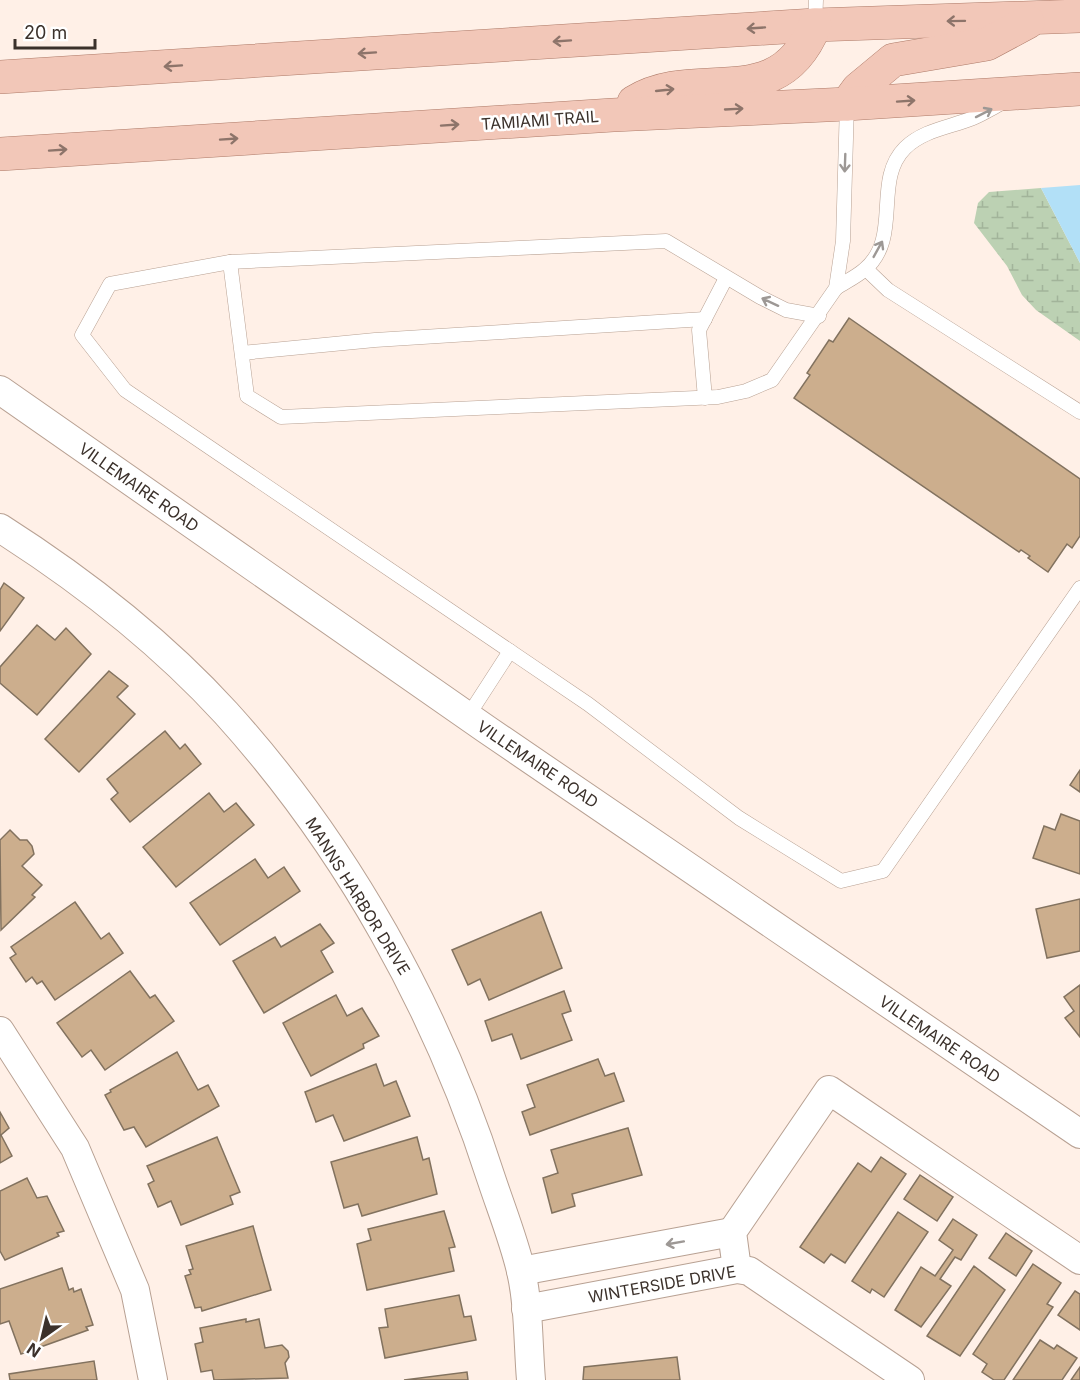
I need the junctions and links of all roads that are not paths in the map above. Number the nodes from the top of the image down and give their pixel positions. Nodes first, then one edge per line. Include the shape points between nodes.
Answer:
1 (815, 12) edge
2 (1080, 16) edge
3 (1035, 19) junction
4 (0, 77) edge
5 (1080, 89) edge
6 (1022, 93) junction
7 (847, 105) junction
8 (613, 115) junction
9 (0, 154) edge
10 (230, 262) junction
11 (866, 269) junction
12 (726, 278) junction
13 (836, 288) junction
14 (819, 316) junction
15 (705, 319) junction
16 (242, 353) junction
17 (0, 390) edge
18 (705, 398) junction
19 (1080, 412) edge
20 (0, 528) edge
21 (1080, 588) edge
22 (510, 651) junction
23 (468, 716) junction
24 (0, 1031) edge
25 (1080, 1134) edge
26 (732, 1232) junction
27 (1080, 1260) edge
28 (737, 1269) junction
29 (521, 1271) junction
30 (526, 1309) junction
31 (153, 1380) edge
32 (531, 1380) edge
33 (910, 1380) edge

3 -> 1 main road
1 -> 4 main road
8 -> 1 main road via 651,92 758,80 784,69 805,48
2 - 3 main road
3 - 7 main road via 987,44 893,60 858,89
5 - 6 main road, TAMIAMI TRAIL
7 -> 6 main road, TAMIAMI TRAIL
11 -> 6 lane via 882,245 892,162 907,146 927,134 973,118
8 -> 7 main road, TAMIAMI TRAIL
7 -> 13 lane via 843,241
9 -> 8 main road, TAMIAMI TRAIL
10 - 12 lane via 666,241
10 - 16 lane
10 - 22 lane via 110,284 82,335 125,390
11 - 13 lane
11 - 19 lane via 888,290
14 -> 12 lane via 786,310
12 - 15 lane
13 - 14 lane
14 - 18 lane via 772,380 746,391
15 - 16 lane via 375,340
15 - 18 lane via 699,330
16 - 18 lane via 247,396 281,417
17 - 23 street, VILLEMAIRE ROAD
20 - 29 street, MANNS HARBOR DRIVE via 125,617 225,712 303,807 369,908 419,996 472,1120
21 - 22 lane via 883,871 841,881 739,818 588,704
22 - 23 lane
23 - 25 street, VILLEMAIRE ROAD
24 - 31 street via 75,1148 135,1290
26 - 27 street via 829,1090
26 - 28 street
26 -> 29 street
28 - 30 street, WINTERSIDE DRIVE
28 - 33 street, WINTERSIDE DRIVE via 749,1271 789,1296
29 - 30 street, MANNS HARBOR DRIVE
30 - 32 street, MANNS HARBOR DRIVE

